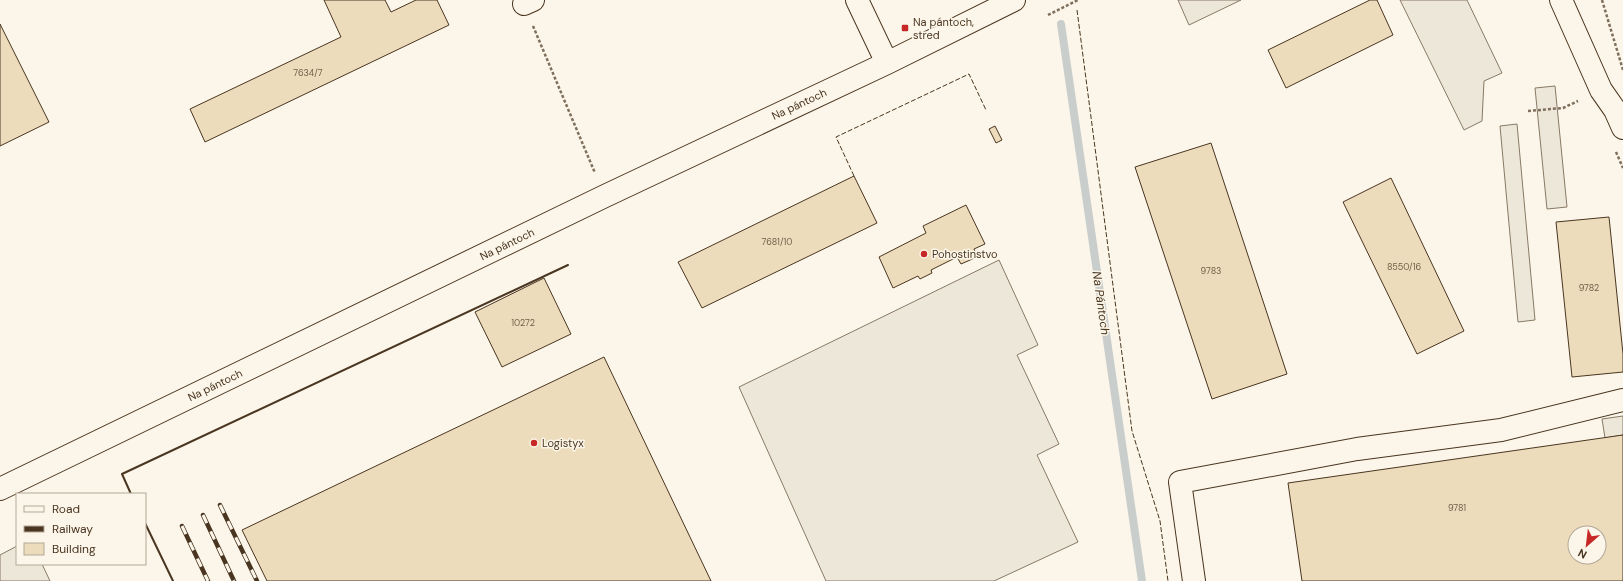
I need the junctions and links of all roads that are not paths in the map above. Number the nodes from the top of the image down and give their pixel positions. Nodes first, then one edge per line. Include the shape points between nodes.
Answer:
1 (857, 0) edge
2 (1014, 0) edge
3 (1568, 2) edge
4 (887, 63) junction
5 (1623, 128) edge
6 (1623, 400) edge
7 (0, 489) edge
8 (1194, 581) edge

1 - 4 street
2 - 4 street, Na pántoch
3 - 5 street via 1601,90 1615,110
4 - 7 street, Na pántoch via 605,196
6 - 8 street via 1501,430 1357,449 1180,482

